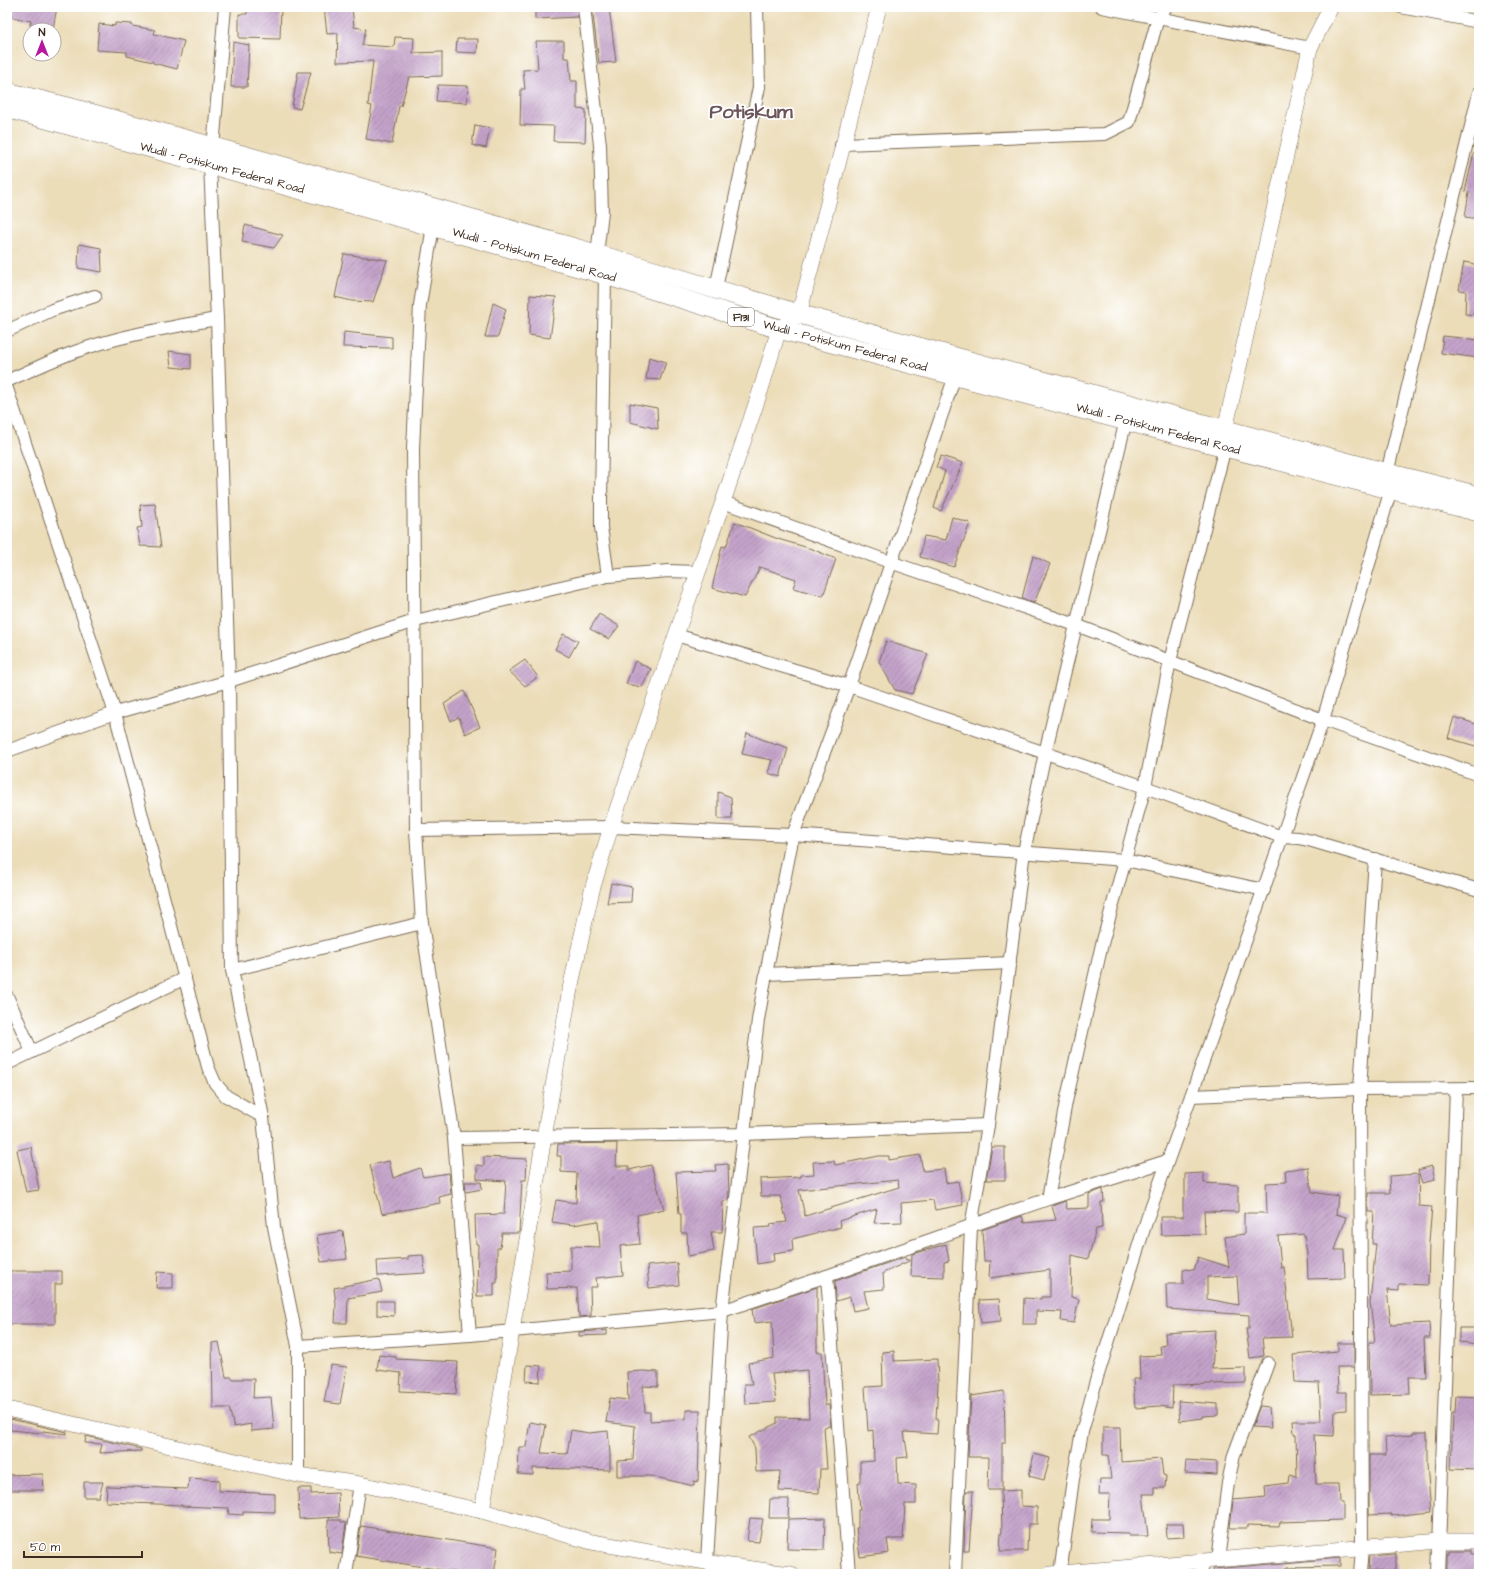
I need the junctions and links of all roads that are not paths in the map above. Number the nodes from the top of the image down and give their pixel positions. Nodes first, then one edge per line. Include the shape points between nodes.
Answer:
1 (226, 7) edge
2 (584, 7) edge
3 (757, 7) edge
4 (880, 7) edge
5 (1102, 7) edge
6 (1166, 7) edge
7 (1331, 7) edge
8 (1401, 7) edge
9 (1158, 18) junction
10 (1479, 22) edge
11 (1310, 48) junction
12 (7, 92) edge
13 (1479, 93) edge
14 (7, 108) edge
15 (842, 144) junction
16 (212, 156) junction
17 (432, 226) junction
18 (597, 254) junction
19 (605, 276) junction
20 (716, 288) junction
21 (96, 296) dead end
22 (799, 314) junction
23 (217, 318) junction
24 (779, 329) junction
25 (7, 331) edge
26 (955, 376) junction
27 (7, 381) edge
28 (7, 388) edge
29 (10, 411) edge
30 (1126, 420) junction
31 (1225, 439) junction
32 (1389, 481) junction
33 (1479, 496) edge
34 (724, 502) junction
35 (1479, 512) edge
36 (890, 562) junction
37 (698, 572) junction
38 (608, 576) junction
39 (415, 621) junction
40 (1076, 625) junction
41 (676, 635) junction
42 (1170, 661) junction
43 (229, 681) junction
44 (849, 686) junction
45 (115, 713) junction
46 (1324, 720) junction
47 (7, 751) edge
48 (1045, 753) junction
49 (1479, 775) edge
50 (1145, 787) junction
51 (611, 827) junction
52 (416, 830) junction
53 (793, 835) junction
54 (1282, 837) junction
55 (1024, 852) junction
56 (1375, 859) junction
57 (1125, 860) junction
58 (1264, 890) junction
59 (1479, 890) edge
60 (422, 923) junction
61 (1010, 963) junction
62 (232, 970) junction
63 (766, 974) junction
64 (185, 978) junction
65 (7, 996) edge
66 (32, 1052) junction
67 (7, 1064) edge
68 (1479, 1088) edge
69 (1360, 1089) junction
70 (1456, 1089) junction
71 (1191, 1096) junction
72 (263, 1117) junction
73 (988, 1125) junction
74 (744, 1134) junction
75 (544, 1137) junction
76 (454, 1138) junction
77 (1167, 1161) junction
78 (1048, 1199) junction
79 (971, 1227) junction
80 (827, 1276) junction
81 (722, 1311) junction
82 (512, 1331) junction
83 (470, 1335) junction
84 (298, 1346) junction
85 (1268, 1363) dead end
86 (7, 1409) edge
87 (298, 1475) junction
88 (360, 1484) junction
89 (482, 1511) junction
90 (1440, 1541) junction
91 (1479, 1541) edge
92 (1362, 1548) junction
93 (707, 1562) junction
94 (1208, 1565) edge
95 (723, 1569) edge
96 (346, 1574) edge
97 (792, 1574) edge
98 (848, 1574) edge
99 (955, 1574) edge
100 (1056, 1574) edge
101 (1360, 1574) edge
102 (1438, 1574) edge

1 - 16 street
2 - 18 street via 600,145 602,212
3 - 20 street via 759,86
4 - 15 street
5 - 9 street
6 - 9 street
7 - 11 street
8 - 10 street
9 - 11 street
9 - 15 street via 1130,122 1105,134
11 - 31 street
12 - 16 main road, Wudil - Potiskum Federal Road / F131 via 68,107
13 - 32 street
14 - 16 main road, Wudil - Potiskum Federal Road / F131
15 - 22 street
16 - 17 main road, Wudil - Potiskum Federal Road / F131
16 - 18 main road, Wudil - Potiskum Federal Road / F131 via 431,207
16 - 23 street
17 - 19 main road, Wudil - Potiskum Federal Road / F131
17 - 39 street via 420,305 413,440
18 - 20 main road, Wudil - Potiskum Federal Road / F131
19 - 24 main road, Wudil - Potiskum Federal Road / F131
19 - 38 street via 601,500
20 - 22 main road, Wudil - Potiskum Federal Road / F131
21 - 25 street via 52,310
22 - 24 street
22 - 31 main road, Wudil - Potiskum Federal Road / F131
23 - 27 street via 154,330 93,346
23 - 43 street
24 - 26 main road, Wudil - Potiskum Federal Road / F131
24 - 34 street
26 - 30 main road, Wudil - Potiskum Federal Road / F131
26 - 36 street
28 - 29 street
29 - 45 street
30 - 31 main road, Wudil - Potiskum Federal Road / F131
30 - 40 street
31 - 32 main road, Wudil - Potiskum Federal Road / F131
31 - 42 street
32 - 33 main road, Wudil - Potiskum Federal Road / F131
32 - 35 main road, Wudil - Potiskum Federal Road / F131
32 - 46 street
34 - 36 street
34 - 37 street
36 - 40 street
36 - 44 street
37 - 38 street via 669,571
37 - 41 street
38 - 39 street
39 - 43 street
39 - 52 street
40 - 42 street
40 - 48 street
41 - 44 street
41 - 51 street
42 - 46 street
42 - 50 street
43 - 45 street
43 - 62 street
44 - 48 street
44 - 53 street
45 - 47 street
45 - 64 street
46 - 49 street
46 - 54 street
48 - 50 street
48 - 55 street
50 - 54 street
50 - 57 street
51 - 52 street
51 - 53 street
51 - 75 street via 592,890 570,989
52 - 60 street
53 - 55 street
53 - 63 street
54 - 56 street via 1312,841
54 - 58 street
55 - 57 street
55 - 61 street
56 - 59 street
56 - 69 street
57 - 58 street
57 - 78 street via 1080,1037
58 - 71 street
60 - 62 street
60 - 76 street
61 - 63 street
61 - 73 street
62 - 72 street
63 - 74 street via 752,1059
64 - 66 street
64 - 72 street via 208,1067 215,1083 226,1096
65 - 66 street
66 - 67 street
68 - 70 street
69 - 70 street
69 - 71 street
69 - 92 street
70 - 90 street
71 - 77 street
72 - 84 street via 274,1227
73 - 74 street
73 - 79 street
74 - 75 street
74 - 81 street
75 - 76 street
75 - 82 street
76 - 83 street
77 - 78 street
77 - 100 street via 1082,1432
78 - 79 street
79 - 80 street
79 - 99 street
80 - 81 street
80 - 98 street
81 - 82 street
81 - 93 street
82 - 83 street
82 - 89 street
83 - 84 street
84 - 87 street
85 - 94 street via 1234,1455
86 - 87 street
87 - 88 street
88 - 89 street
88 - 96 street
89 - 93 street via 592,1542
90 - 91 street
90 - 92 street
90 - 102 street
92 - 94 street
92 - 101 street
93 - 95 street
94 - 100 street
95 - 97 street

